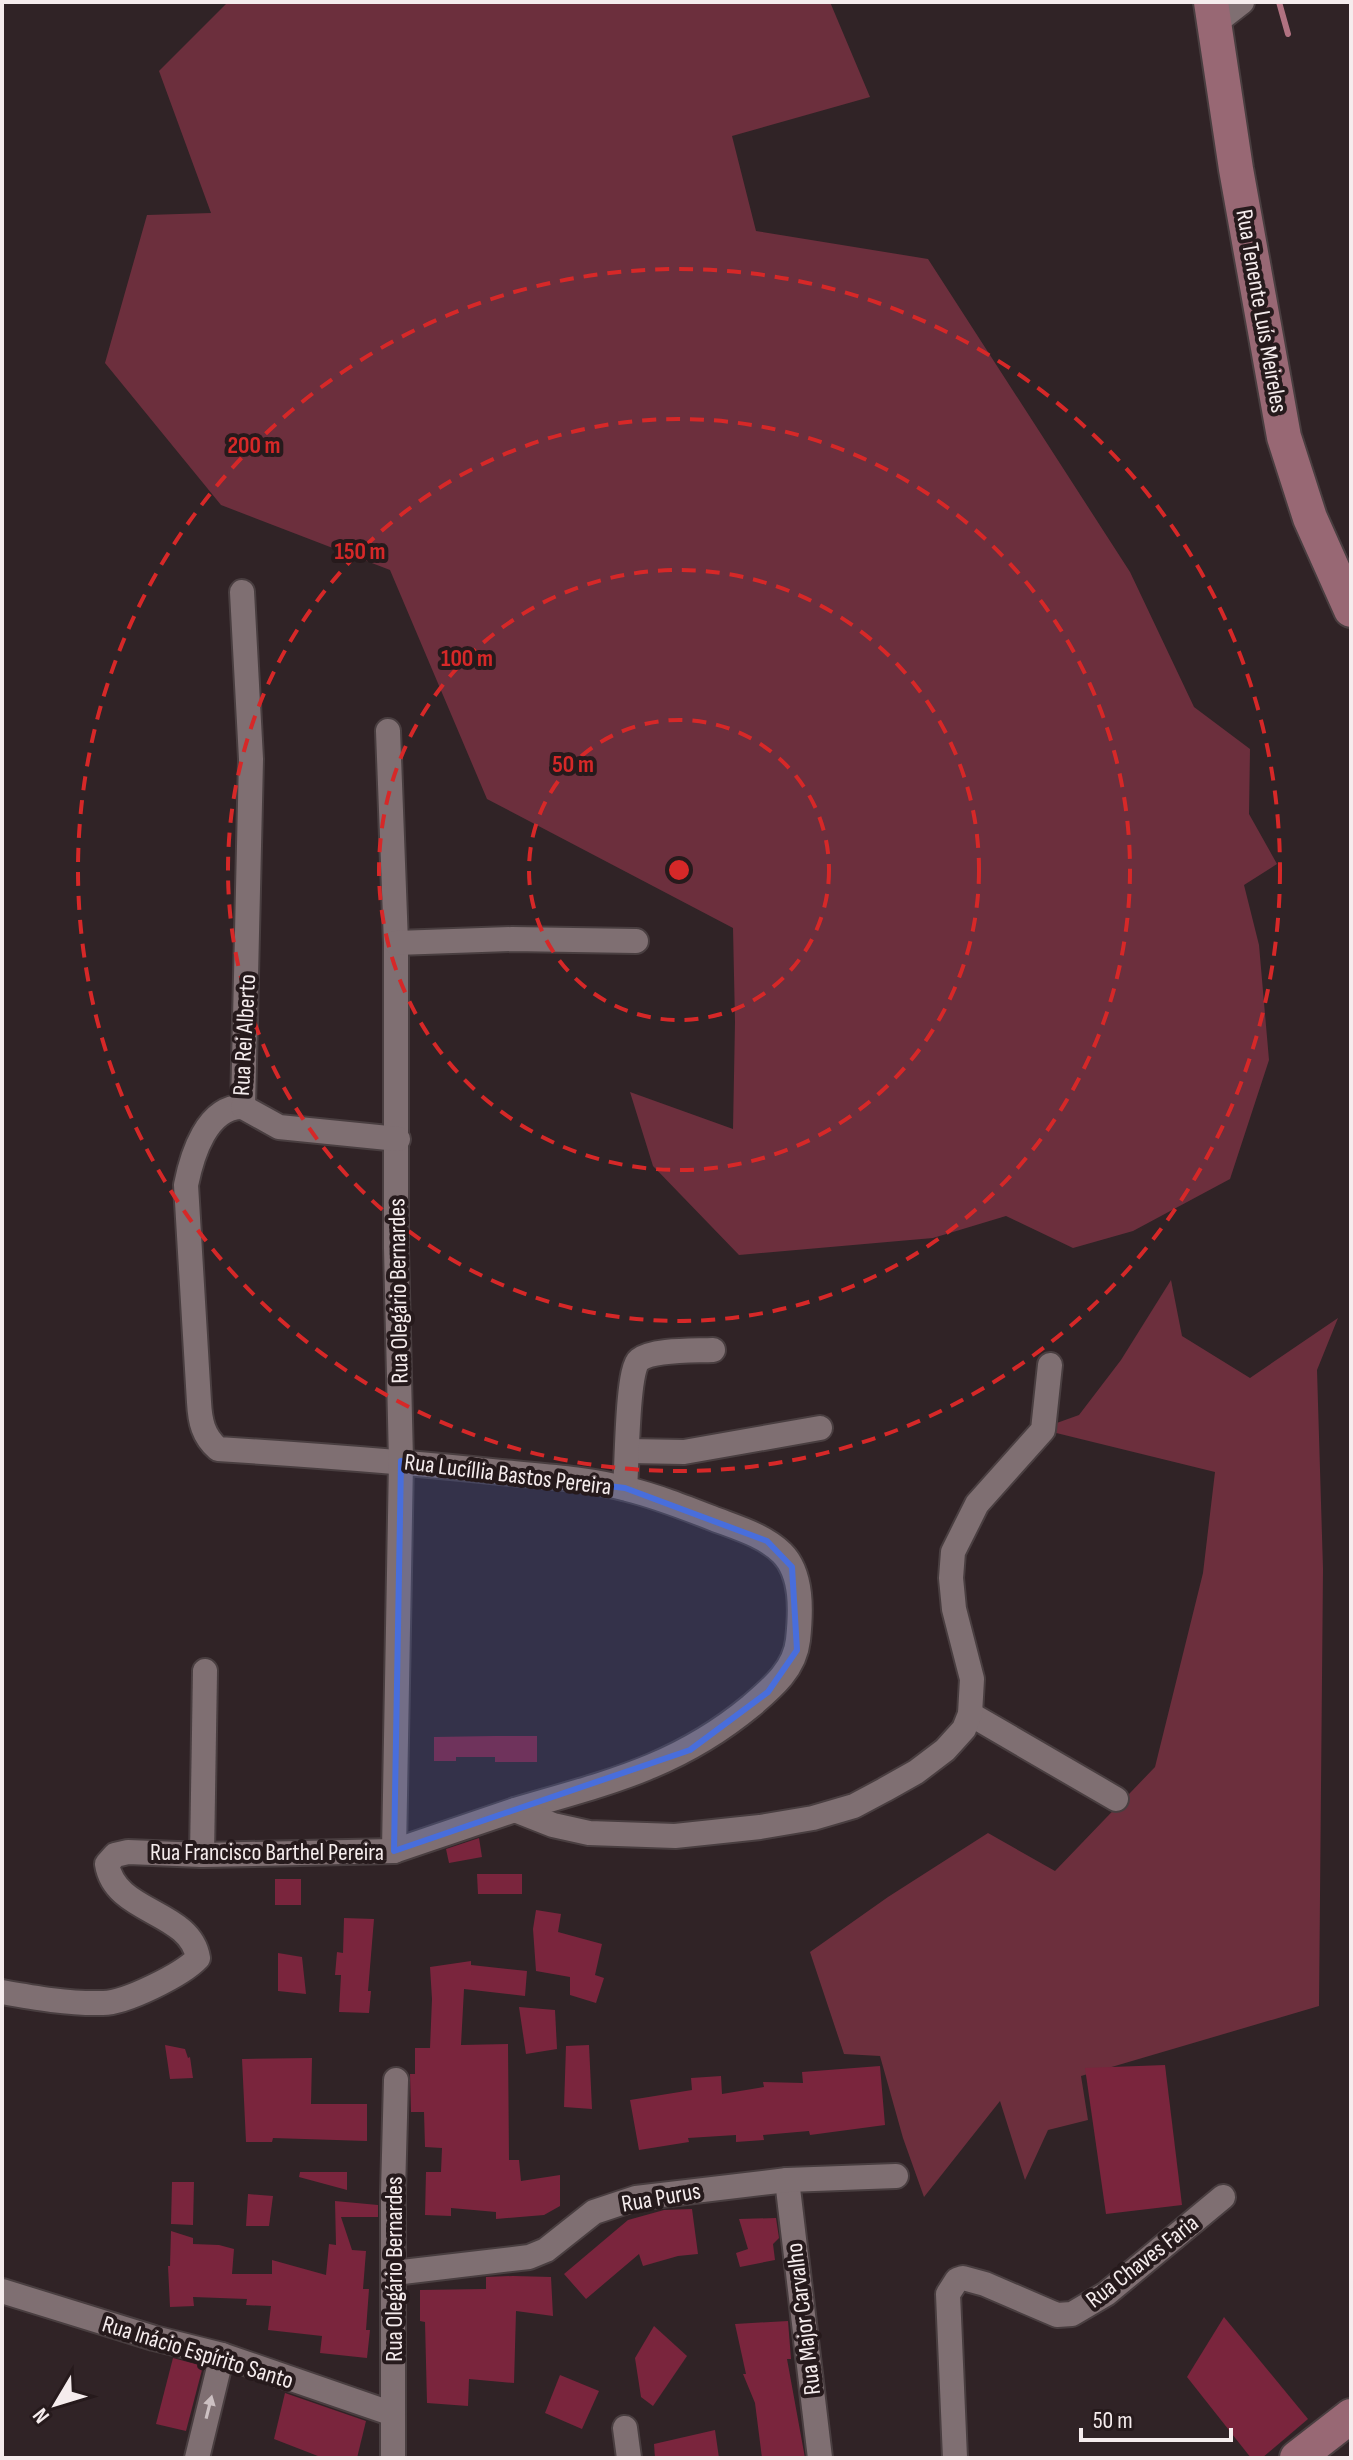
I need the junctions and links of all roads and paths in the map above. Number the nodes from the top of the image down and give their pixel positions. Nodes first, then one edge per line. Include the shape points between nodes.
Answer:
1 (1242, 2) edge
2 (1213, 12) edge
3 (242, 592) dead end
4 (1348, 593) edge
5 (388, 731) dead end
6 (636, 941) dead end
7 (396, 943) junction
8 (243, 1107) junction
9 (398, 1139) junction
10 (713, 1350) dead end
11 (1050, 1365) dead end
12 (820, 1428) dead end
13 (218, 1449) joint
14 (629, 1451) junction
15 (401, 1461) junction
16 (625, 1488) junction
17 (205, 1671) dead end
18 (970, 1714) junction
19 (1116, 1799) dead end
20 (515, 1810) junction
21 (394, 1851) junction
22 (202, 1855) junction
23 (2, 1992) edge
24 (396, 2080) dead end
25 (896, 2176) dead end
26 (787, 2180) junction
27 (1223, 2197) dead end
28 (394, 2273) junction
29 (2, 2291) edge
30 (222, 2355) junction
31 (393, 2414) junction
32 (1351, 2416) edge
33 (625, 2428) dead end
34 (197, 2458) edge
35 (393, 2458) edge
36 (629, 2458) edge
37 (820, 2458) edge
38 (955, 2458) edge
39 (1297, 2458) edge

1 - 2 street
2 - 4 main road, Rua Tenente Luís Meireles via 1284,437 1310,518
3 - 8 street, Rua Rei Alberto via 251,759
5 - 7 street, Rua Olegário Bernardes
6 - 7 street
7 - 9 street, Rua Olegário Bernardes
8 - 9 street via 279,1127
8 - 13 street, Rua Rei Alberto via 216,1115 186,1185 200,1417
9 - 15 street, Rua Olegário Bernardes
10 - 14 street via 657,1354 634,1366
11 - 18 street via 1043,1430 977,1504 953,1552 954,1609 972,1679
12 - 14 street via 684,1452
13 - 15 street, Rua Lucíllia Bastos Pereira
14 - 16 street
15 - 16 street, Rua Lucíllia Bastos Pereira
15 - 21 street, Rua Olegário Bernardes
16 - 20 street, Rua Lucíllia Bastos Pereira via 725,1523 767,1541 782,1554 799,1593 797,1650 768,1692 690,1750 646,1770
17 - 22 street
18 - 19 street
18 - 20 street via 945,1750 916,1772 854,1806 813,1818 675,1836 624,1836 577,1830
20 - 21 street, Rua Francisco Barthel Pereira
21 - 22 street, Rua Francisco Barthel Pereira
22 - 23 street, Rua Francisco Barthel Pereira via 128,1852 107,1864 116,1888 191,1940 198,1958 188,1969 106,2004
24 - 28 street, Rua Olegário Bernardes
25 - 26 street, Rua Purus
26 - 28 street, Rua Purus via 636,2198 594,2212 529,2257
26 - 37 street, Rua Major Carvalho
27 - 38 street, Rua Chaves Faria via 1106,2294 1072,2314 1057,2315 985,2284 957,2280 948,2294
28 - 31 street, Rua Olegário Bernardes
29 - 30 street, Rua Inácio Espírito Santo
30 - 31 street, Rua Inácio Espírito Santo
34 -> 30 street
31 - 35 street, Rua Olegário Bernardes
32 - 39 main road
33 - 36 street

